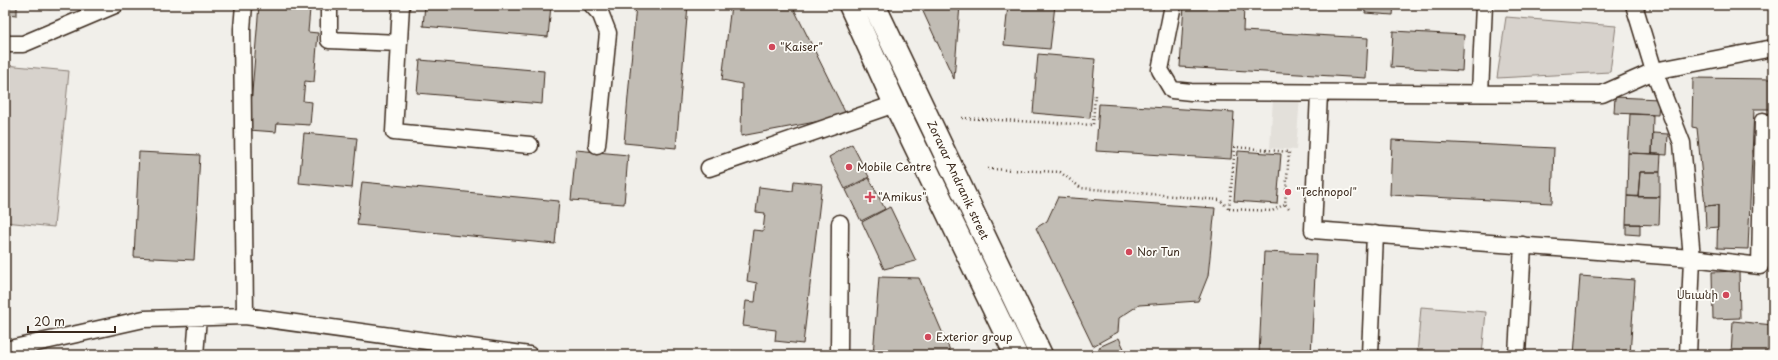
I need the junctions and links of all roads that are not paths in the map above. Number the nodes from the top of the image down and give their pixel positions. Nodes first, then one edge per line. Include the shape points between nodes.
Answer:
1 (115, 5) edge
2 (244, 5) edge
3 (329, 5) edge
4 (401, 5) edge
5 (592, 5) edge
6 (850, 5) edge
7 (874, 5) edge
8 (1173, 5) edge
9 (1484, 5) edge
10 (1634, 5) edge
11 (399, 43) junction
12 (5, 44) edge
13 (1773, 48) edge
14 (1654, 71) junction
15 (1319, 92) junction
16 (1480, 93) junction
17 (895, 104) junction
18 (1763, 121) dead end
19 (530, 145) dead end
20 (597, 145) dead end
21 (709, 168) dead end
22 (840, 224) dead end
23 (1375, 234) junction
24 (1523, 246) junction
25 (1692, 258) junction
26 (245, 316) junction
27 (198, 317) junction
28 (449, 349) edge
29 (5, 350) edge
30 (195, 355) edge
31 (528, 355) edge
32 (839, 355) edge
33 (1016, 355) edge
34 (1041, 355) edge
35 (1370, 355) edge
36 (1517, 355) edge
37 (1688, 355) edge

1 - 12 lane via 23,44
2 - 26 lane via 242,29
3 - 11 lane via 328,40
4 - 11 lane
5 - 20 lane via 601,15 608,33
6 - 17 main road, Zoravar Andranik street
7 - 34 main road, Zoravar Andranik street
8 - 15 lane via 1160,70 1172,90
9 - 16 lane
10 - 14 lane
11 - 19 lane via 394,132
13 - 14 lane
14 - 16 lane via 1602,94
14 - 25 lane via 1682,143
15 - 16 lane
15 - 23 lane via 1313,230
17 - 21 lane
17 - 33 main road, Zoravar Andranik street
18 - 25 lane via 1760,266
22 - 32 lane
23 - 24 lane
23 - 35 lane
24 - 25 lane
24 - 36 lane
25 - 37 lane
26 - 27 lane
26 - 28 lane
27 - 29 lane via 144,319
27 - 30 lane
28 - 31 lane

